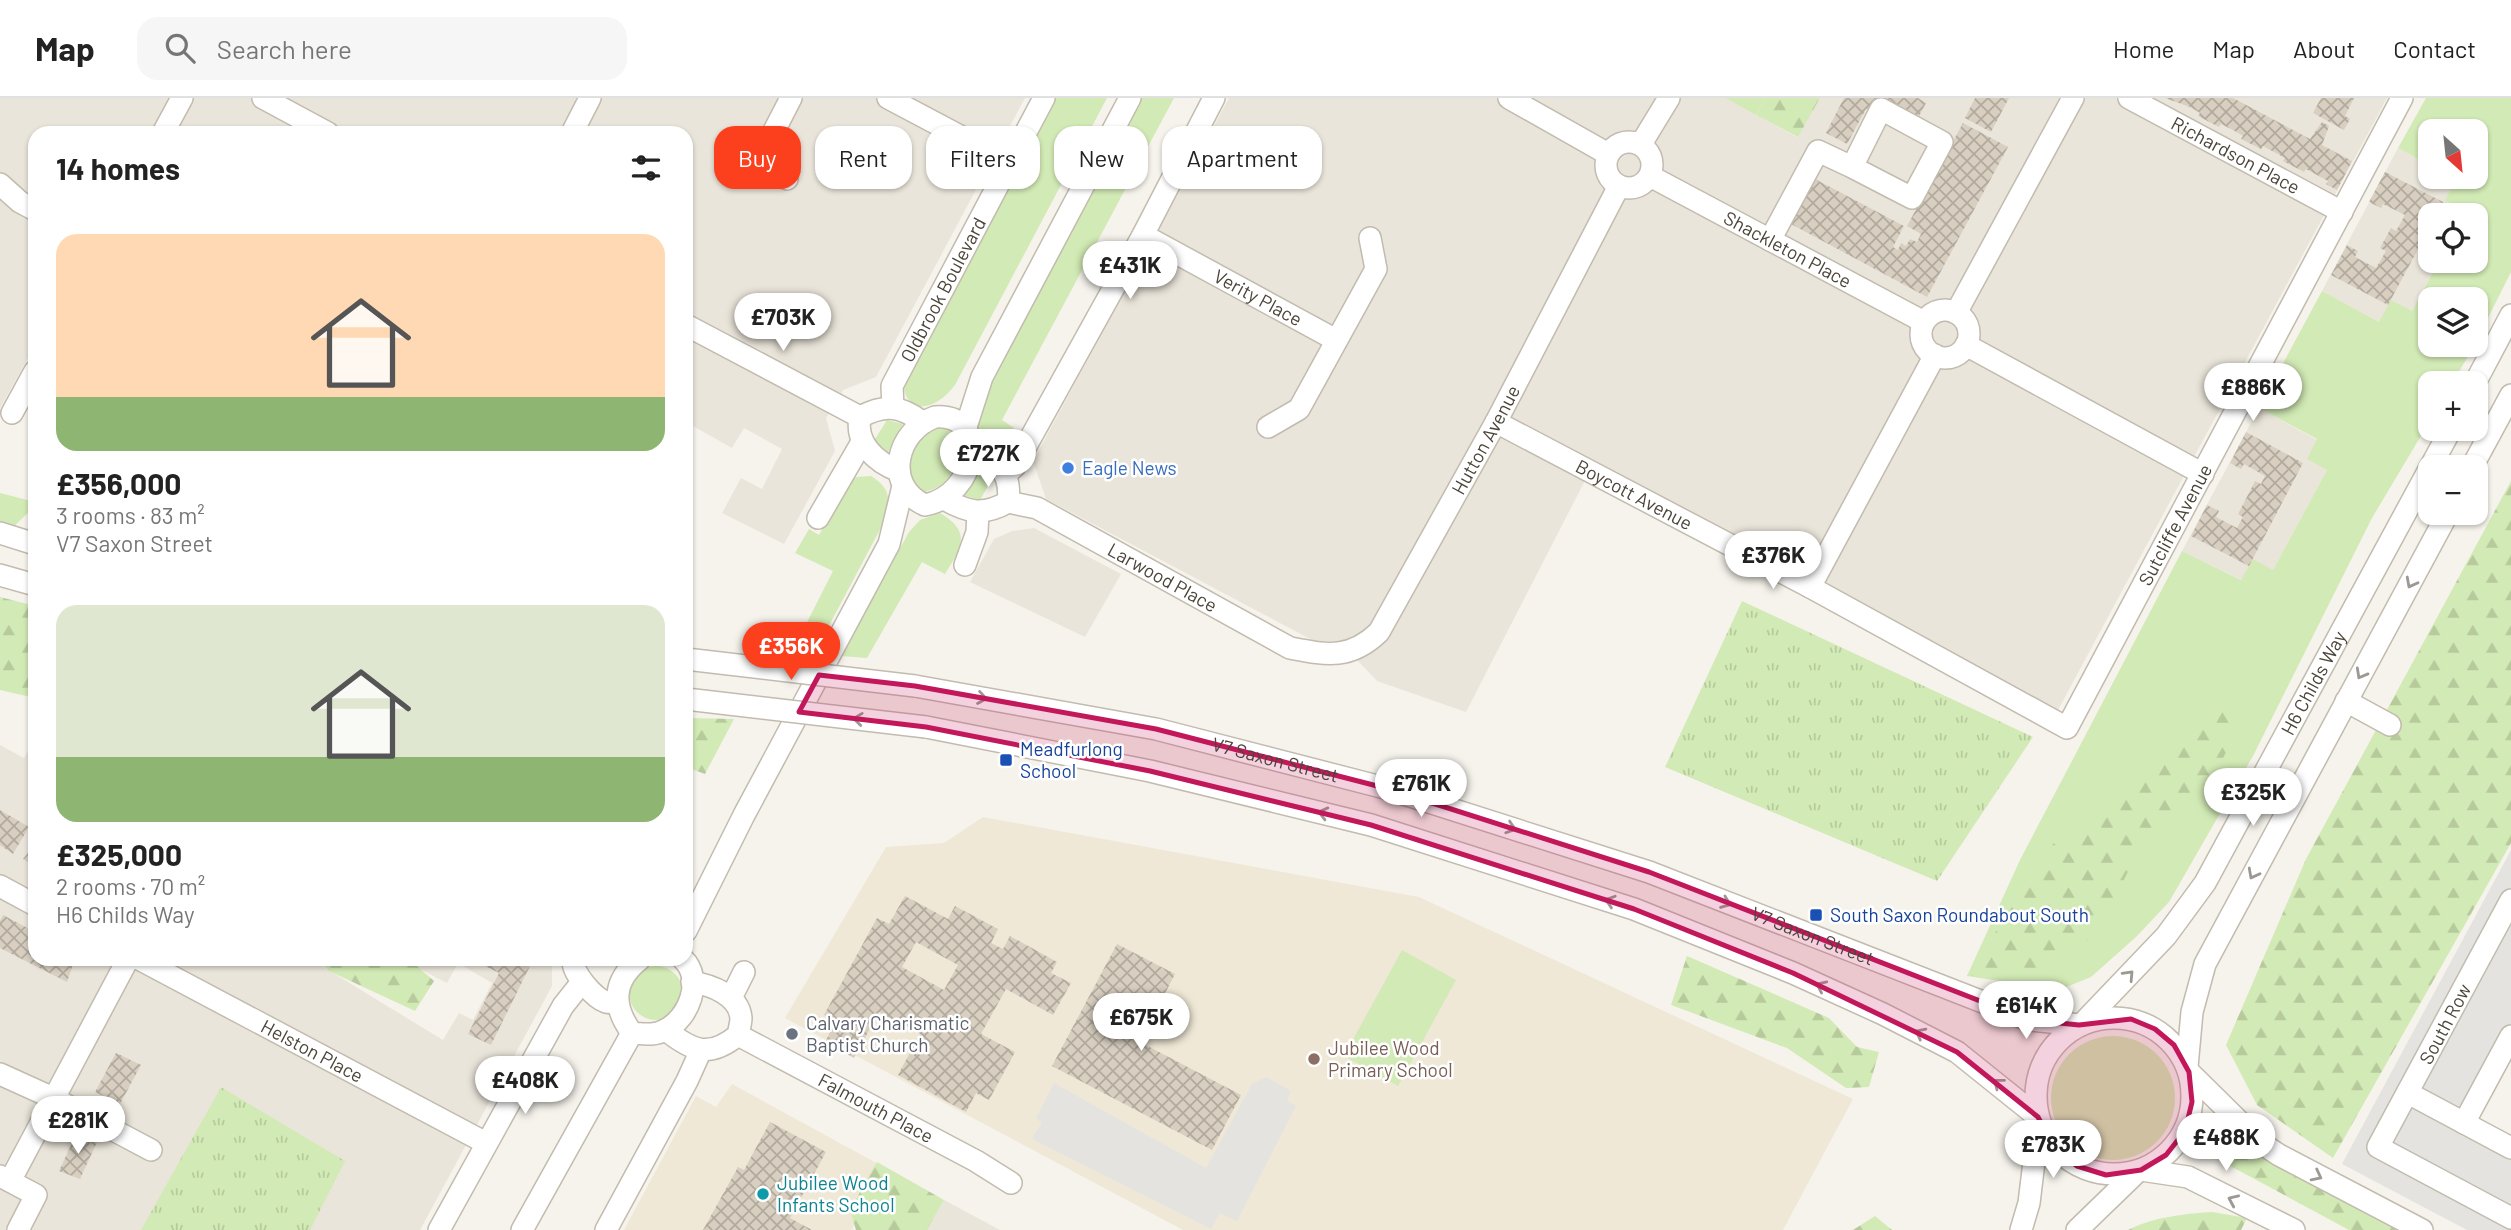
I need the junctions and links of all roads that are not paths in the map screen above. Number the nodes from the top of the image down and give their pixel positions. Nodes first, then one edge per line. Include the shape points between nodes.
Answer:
1 (182, 98) edge
2 (263, 98) edge
3 (590, 98) edge
4 (791, 98) edge
5 (888, 98) edge
6 (1044, 98) edge
7 (1130, 98) edge
8 (1214, 98) edge
9 (1509, 98) edge
10 (1670, 98) edge
11 (2073, 98) edge
12 (2129, 98) edge
13 (2402, 98) edge
14 (167, 126) edge
15 (315, 126) edge
16 (576, 126) edge
17 (777, 126) edge
18 (941, 126) edge
19 (1029, 126) edge
20 (1640, 144) junction
21 (1608, 153) junction
22 (1852, 167) junction
23 (1650, 176) junction
24 (0, 184) edge
25 (1619, 186) junction
26 (995, 189) edge
27 (28, 206) edge
28 (2342, 212) junction
29 (1143, 235) junction
30 (1370, 238) dead end
31 (1770, 240) junction
32 (1956, 313) junction
33 (2511, 315) edge
34 (1924, 323) junction
35 (693, 329) edge
36 (1336, 340) junction
37 (1966, 345) junction
38 (1935, 355) junction
39 (2481, 371) edge
40 (982, 377) junction
41 (28, 384) edge
42 (2511, 395) edge
43 (893, 408) junction
44 (12, 413) dead end
45 (860, 416) junction
46 (944, 416) junction
47 (922, 422) junction
48 (1496, 422) junction
49 (1268, 427) dead end
50 (969, 439) junction
51 (2445, 441) edge
52 (862, 442) junction
53 (2478, 455) edge
54 (1006, 474) junction
55 (2203, 474) junction
56 (901, 479) junction
57 (934, 502) junction
58 (1008, 502) junction
59 (978, 512) junction
60 (818, 518) dead end
61 (2442, 525) edge
62 (0, 533) edge
63 (28, 542) edge
64 (889, 544) junction
65 (965, 565) dead end
66 (0, 575) edge
67 (28, 583) edge
68 (1810, 587) junction
69 (1318, 654) joint
70 (693, 660) edge
71 (693, 700) edge
72 (2346, 701) junction
73 (2390, 725) dead end
74 (2067, 728) joint
75 (0, 886) edge
76 (2511, 900) edge
77 (28, 901) edge
78 (693, 917) edge
79 (124, 966) edge
80 (152, 966) edge
81 (573, 966) edge
82 (631, 966) edge
83 (688, 966) edge
84 (744, 972) dead end
85 (582, 982) junction
86 (692, 982) junction
87 (731, 998) junction
88 (618, 1003) junction
89 (2081, 1025) junction
90 (666, 1030) junction
91 (632, 1033) junction
92 (738, 1035) junction
93 (2511, 1037) edge
94 (701, 1050) junction
95 (2188, 1069) junction
96 (0, 1074) edge
97 (2409, 1093) junction
98 (53, 1098) junction
99 (2038, 1119) junction
100 (2465, 1123) junction
101 (486, 1143) junction
102 (2511, 1147) edge
103 (151, 1150) dead end
104 (2139, 1171) junction
105 (5, 1179) edge
106 (1011, 1183) dead end
107 (2511, 1218) edge
108 (18, 1230) edge
109 (439, 1230) edge
110 (522, 1230) edge
111 (606, 1230) edge
112 (2021, 1230) edge
113 (2077, 1230) edge
114 (2294, 1230) edge
115 (2422, 1230) edge

1 - 14 street
2 - 15 street
3 - 16 street
4 - 17 street
5 - 18 street
6 - 19 street, Oldbrook Boulevard
7 - 40 street
8 - 29 street
9 - 21 street
10 - 20 street
11 - 32 street
12 - 28 street, Richardson Place
13 - 28 street, Sutcliffe Avenue
20 - 21 street via 1622,142
20 - 23 street via 1652,160
21 - 25 street via 1606,172
22 - 22 street via 1881,109 1942,142 1912,198
22 - 31 street via 1818,150
23 - 25 street via 1637,187
23 - 31 street, Shackleton Place
24 - 27 street
25 - 48 street, Hutton Avenue
26 - 43 street, Oldbrook Boulevard via 892,386
28 - 55 street, Sutcliffe Avenue
29 - 36 street, Verity Place
29 - 54 street via 1015,466
30 - 36 street via 1376,268
31 - 34 street, Shackleton Place
32 - 34 street via 1938,311
32 - 37 street via 1968,327
33 - 39 street
34 - 38 street via 1922,341
35 - 45 street
36 - 49 street via 1299,409
37 - 38 street via 1953,356
37 - 55 street
38 - 68 street
40 - 46 street
40 - 50 street
41 - 44 street
42 - 53 street
43 - 45 street via 878,408
43 - 47 street
45 - 52 street
46 - 47 street
46 - 50 street
47 - 56 street via 909,434 901,453
48 - 68 street, Boycott Avenue
48 - 69 street, Hutton Avenue via 1379,632 1364,646
50 - 54 street
50 - 57 street via 969,469 953,491
89 -> 51 street, H6 Childs Way via 2166,936 2205,883
52 - 56 street
52 - 60 street
54 - 58 street
55 - 74 street, Sutcliffe Avenue
56 - 57 street via 912,499
56 - 64 street
57 - 59 street
57 - 64 street
58 - 59 street
58 - 69 street, Larwood Place via 1037,508 1290,648
59 - 65 street via 977,532
61 -> 72 street, H6 Childs Way
62 - 63 street
64 - 78 street
66 - 67 street
68 - 74 street, Boycott Avenue
70 -> 89 street, V7 Saxon Street, bridge via 915,686 1156,729 1385,788 1648,872 2029,1020
99 -> 71 street, V7 Saxon Street, bridge via 1957,1052 1793,973 1634,909 1371,825 1150,771 926,727
72 - 73 street
72 -> 95 street, H6 Childs Way via 2205,964 2192,1012
75 - 77 street
76 - 97 street, South Row
79 - 98 street
80 - 101 street, Helston Place
81 - 85 street
82 - 88 street via 619,986
83 - 86 street
84 - 87 street
85 - 88 street via 604,1002
85 - 101 street via 563,1006
86 - 87 street via 710,985
86 - 90 street via 691,999 682,1017
87 - 92 street via 741,1016
88 - 91 street
89 - 95 street via 2106,1018 2131,1019 2155,1029 2174,1045
89 - 99 street via 2058,1041 2042,1063 2035,1090
90 - 91 street via 651,1035
90 - 94 street
91 - 110 street
92 - 94 street via 722,1049
92 - 106 street, Falmouth Place
93 - 100 street
94 - 111 street
95 - 104 street via 2192,1102 2185,1131 2166,1155
95 -> 115 street via 2279,1156
96 - 98 street
97 - 100 street
97 - 107 street, South Row via 2378,1147
98 - 103 street
98 - 105 street
99 - 104 street via 2053,1147 2077,1166 2106,1175
99 - 112 street via 2029,1203
100 - 102 street
101 - 109 street
104 - 113 street
114 -> 104 street via 2188,1177
105 - 108 street via 36,1195

